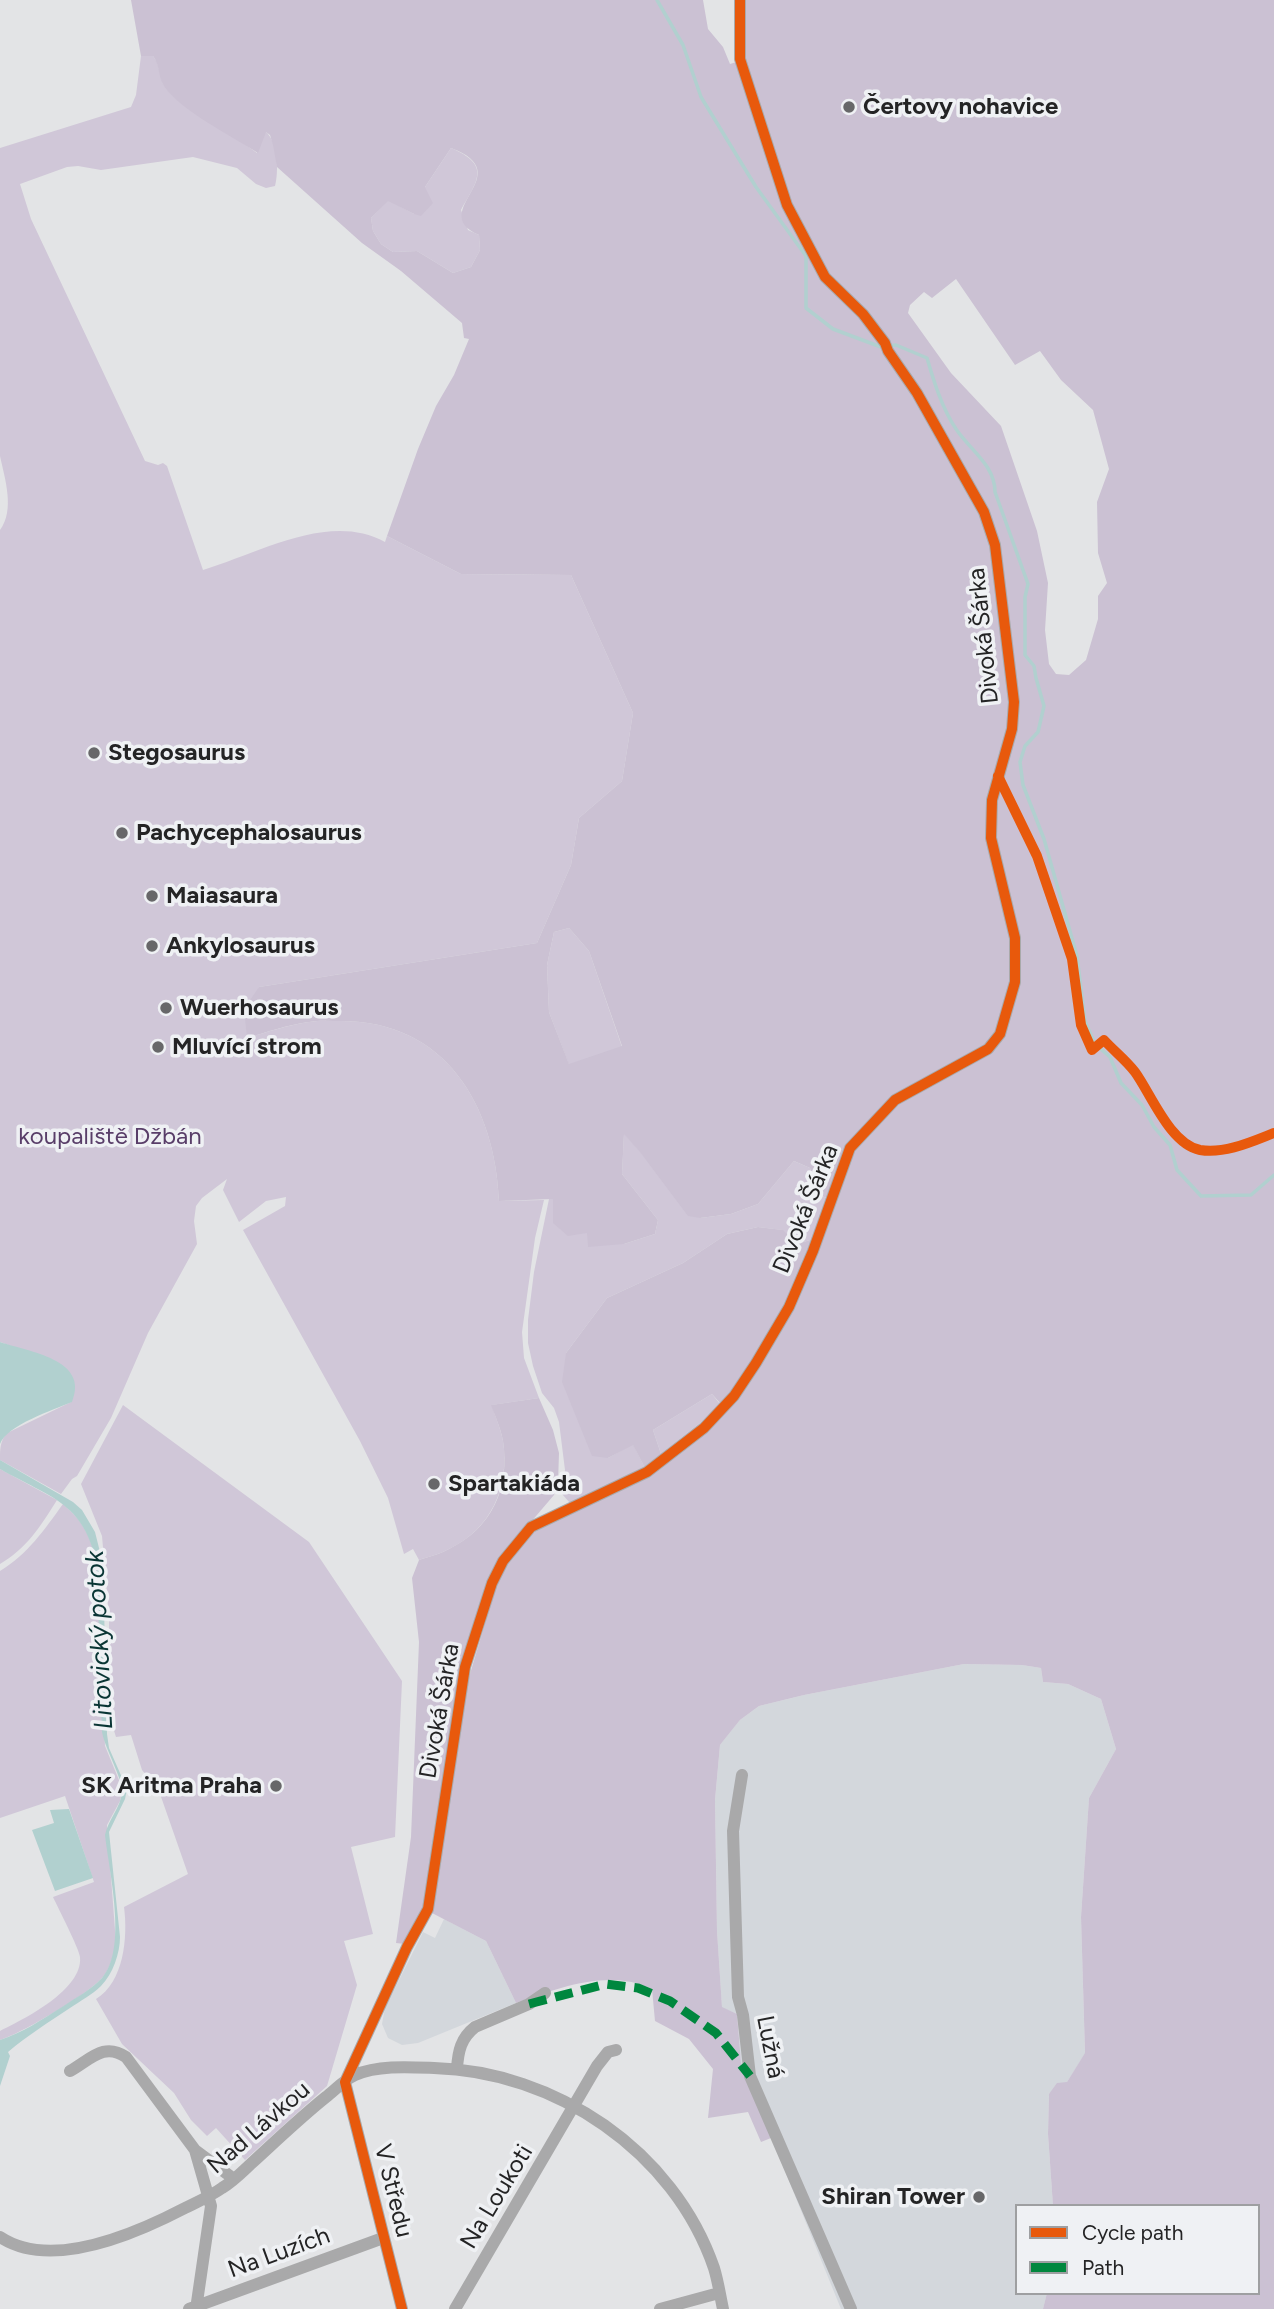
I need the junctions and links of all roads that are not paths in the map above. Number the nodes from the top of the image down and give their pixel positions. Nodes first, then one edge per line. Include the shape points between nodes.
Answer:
1 (740, 0) edge
2 (742, 1775) dead end
3 (545, 1993) dead end
4 (616, 2050) dead end
5 (457, 2069) junction
6 (71, 2071) dead end
7 (345, 2082) junction
8 (575, 2107) junction
9 (195, 2150) junction
10 (234, 2179) junction
11 (209, 2196) junction
12 (0, 2238) edge
13 (383, 2238) junction
14 (719, 2294) junction
15 (193, 2308) edge
16 (402, 2309) edge
17 (455, 2309) edge
18 (660, 2309) edge
19 (723, 2309) edge
20 (851, 2309) edge

1 - 7 street, Divoká Šárka via 740,58 787,205 825,277 863,314 917,393 984,512 995,545 1014,702 1012,729 992,800 991,838 1015,938 1015,982 1000,1034 988,1049 895,1101 850,1148 789,1307 726,1404 704,1428 647,1472 531,1527 503,1561 465,1667 428,1909
2 - 20 street, Lužná via 733,1831 738,1997 750,2076
3 - 5 street via 468,2032
4 - 8 street, Na Loukoti via 608,2052 597,2066
5 - 7 street via 370,2071
5 - 8 street via 524,2085
6 - 9 street via 103,2052 116,2051 126,2057
7 - 10 street, Nad Lávkou
7 - 13 street, V Středu
8 - 14 street via 638,2151 678,2199 704,2244
8 - 17 street, Na Loukoti
9 - 10 street
9 - 11 street
10 - 11 street, Nad Lávkou
11 - 12 street, Nad Lávkou via 133,2234 59,2250 27,2250
11 - 15 street via 210,2217
13 - 15 street, Na Luzích
13 - 16 street, V Středu
14 - 18 street
14 - 19 street

